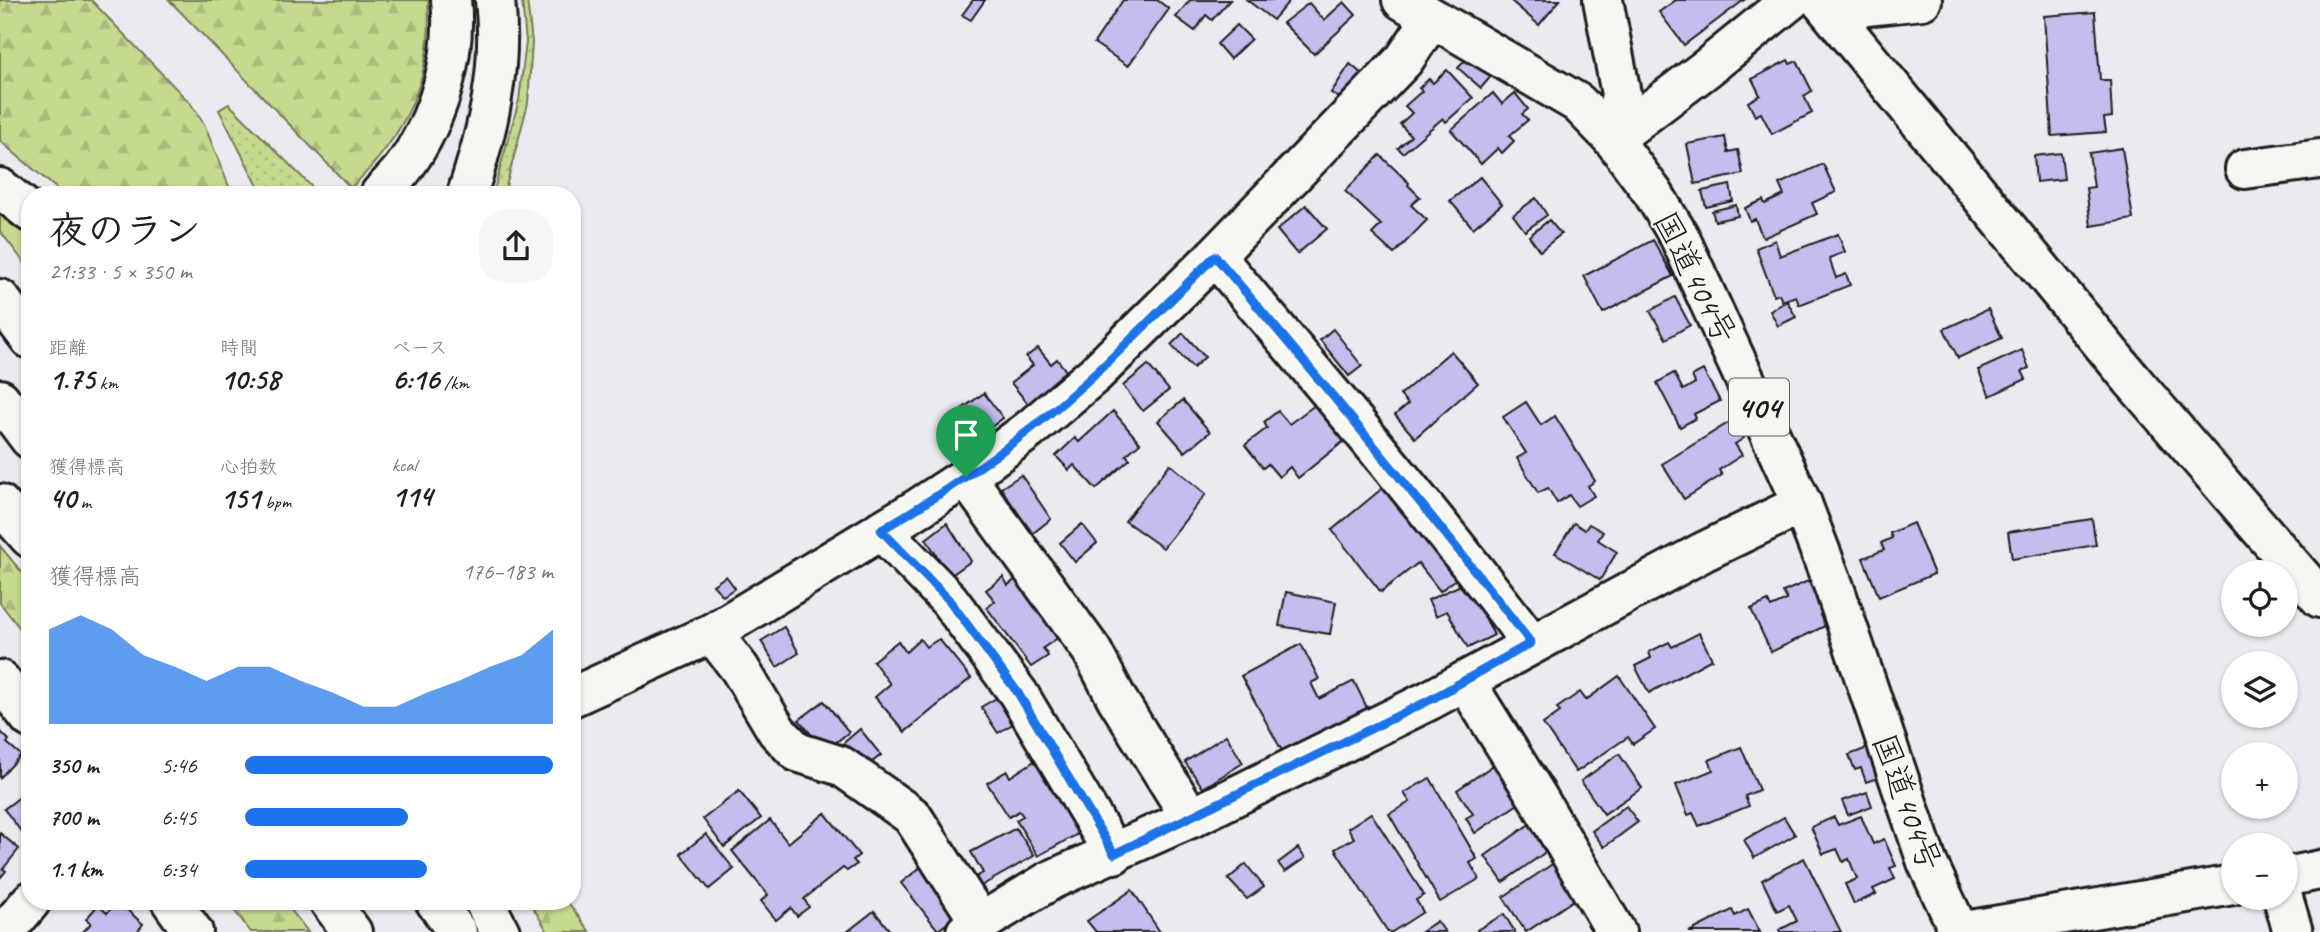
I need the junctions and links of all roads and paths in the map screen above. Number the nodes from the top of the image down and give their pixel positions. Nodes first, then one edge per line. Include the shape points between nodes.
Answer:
1 (451, 0) edge
2 (495, 0) edge
3 (1603, 0) edge
4 (1791, 0) edge
5 (1922, 0) edge
6 (1825, 5) edge
7 (1417, 9) edge
8 (1613, 139) junction
9 (2320, 159) edge
10 (2245, 169) dead end
11 (387, 186) edge
12 (469, 186) edge
13 (0, 188) edge
14 (21, 205) edge
15 (1215, 256) junction
16 (0, 299) edge
17 (21, 327) edge
18 (0, 399) edge
19 (21, 427) edge
20 (966, 477) junction
21 (0, 504) edge
22 (1802, 504) junction
23 (21, 528) edge
24 (881, 530) junction
25 (2320, 598) edge
26 (712, 633) junction
27 (1531, 643) junction
28 (0, 680) edge
29 (1465, 681) junction
30 (581, 693) edge
31 (21, 707) edge
32 (1191, 818) junction
33 (1114, 854) junction
34 (2320, 870) edge
35 (2298, 875) edge
36 (2221, 888) edge
37 (23, 910) edge
38 (177, 910) edge
39 (336, 910) edge
40 (367, 910) edge
41 (441, 910) edge
42 (489, 910) edge
43 (2287, 910) edge
44 (973, 927) edge
45 (5, 932) edge
46 (193, 932) edge
47 (352, 932) edge
48 (383, 932) edge
49 (457, 932) edge
50 (500, 932) edge
51 (1616, 932) edge
52 (1957, 932) edge
53 (2293, 932) edge

1 - 11 main road via 450,49 441,92 427,130
2 - 12 main road via 497,70
3 - 8 main road via 1621,94
4 - 8 main road
5 - 6 main road
6 - 25 main road via 2132,380
7 - 8 main road, 国道404号 / 404 via 1578,103
7 - 15 main road via 1404,60
8 - 22 main road, 国道404号 / 404 via 1679,236
9 - 10 main road
13 - 14 main road
15 - 20 main road via 1095,374
15 - 27 main road via 1381,453
16 - 17 main road
18 - 19 main road
20 - 24 main road
20 - 32 main road via 1093,651 1117,699
21 - 23 main road
22 - 27 main road
22 - 52 main road, 国道404号 / 404 via 1927,862
24 - 26 main road
24 - 33 main road via 949,600 1018,693
26 - 30 main road
26 - 44 main road via 797,752 841,766 912,816
27 - 29 main road
28 - 31 main road
29 - 32 main road
29 - 51 main road
32 - 33 main road
33 - 44 main road via 1051,880
34 - 35 main road
36 - 52 main road
37 - 45 main road
38 - 46 main road
39 - 47 main road
40 - 48 main road
41 - 49 main road
42 - 50 main road
43 - 53 main road

